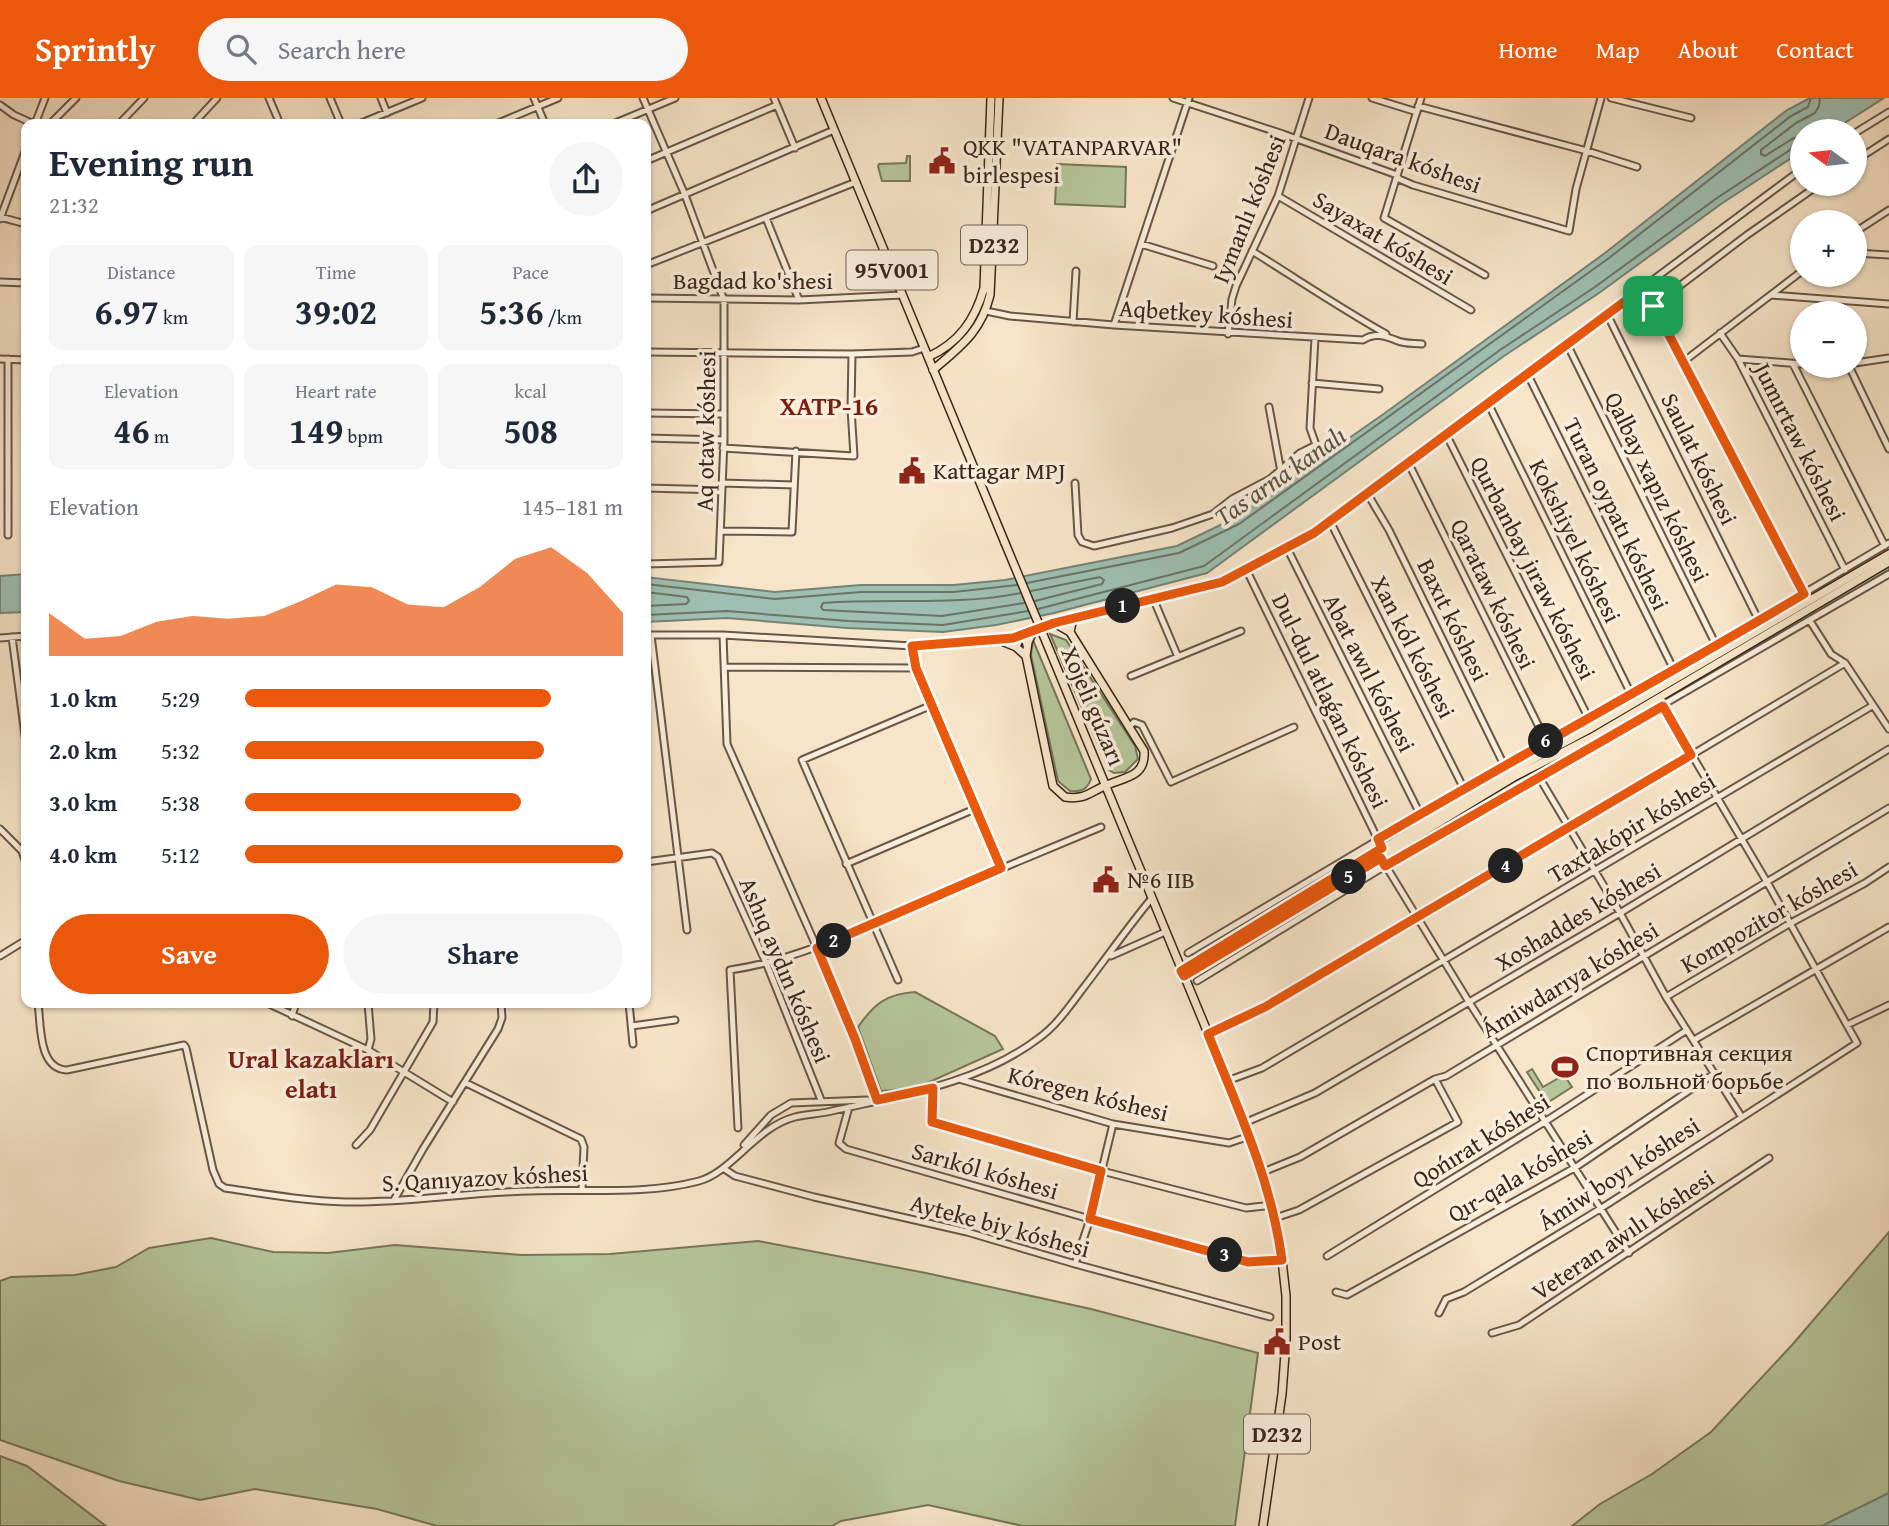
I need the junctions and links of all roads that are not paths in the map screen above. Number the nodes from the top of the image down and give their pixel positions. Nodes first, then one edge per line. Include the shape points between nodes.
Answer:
1 (45, 98) edge
2 (76, 98) edge
3 (144, 98) edge
4 (217, 98) edge
5 (269, 98) edge
6 (330, 98) edge
7 (381, 98) edge
8 (422, 98) edge
9 (534, 98) edge
10 (558, 98) edge
11 (643, 98) edge
12 (676, 98) edge
13 (774, 98) edge
14 (821, 98) edge
15 (991, 98) edge
16 (999, 98) edge
17 (1173, 98) edge
18 (1309, 98) edge
19 (1372, 98) edge
20 (1421, 98) edge
21 (1601, 98) edge
22 (1611, 98) edge
23 (1188, 101) edge
24 (0, 105) edge
25 (777, 105) junction
26 (538, 107) junction
27 (1418, 109) junction
28 (648, 110) junction
29 (1889, 112) edge
30 (385, 114) junction
31 (1691, 118) dead end
32 (23, 119) edge
33 (37, 119) edge
34 (55, 119) edge
35 (124, 119) edge
36 (198, 119) edge
37 (278, 119) edge
38 (339, 119) edge
39 (372, 119) edge
40 (386, 119) edge
41 (508, 119) edge
42 (543, 119) edge
43 (626, 119) edge
44 (1867, 126) edge
45 (834, 130) junction
46 (1297, 139) junction
47 (1889, 139) edge
48 (993, 146) junction
49 (795, 148) junction
50 (1587, 151) junction
51 (665, 153) junction
52 (1867, 153) edge
53 (651, 159) edge
54 (21, 167) edge
55 (1637, 167) dead end
56 (1396, 176) junction
57 (1790, 178) edge
58 (856, 182) junction
59 (685, 195) junction
60 (1278, 196) junction
61 (1803, 196) edge
62 (651, 209) edge
63 (1889, 210) edge
64 (0, 218) edge
65 (766, 218) junction
66 (21, 223) edge
67 (1867, 224) edge
68 (703, 241) junction
69 (1141, 244) junction
70 (1252, 251) junction
71 (1867, 254) edge
72 (1889, 255) edge
73 (651, 263) edge
74 (1213, 266) dead end
75 (1076, 271) dead end
76 (1485, 275) dead end
77 (1790, 280) edge
78 (0, 282) edge
79 (21, 283) edge
80 (1644, 287) junction
81 (902, 295) junction
82 (1771, 295) junction
83 (651, 298) edge
84 (724, 300) junction
85 (799, 300) junction
86 (1889, 304) edge
87 (1653, 306) junction
88 (1471, 310) dead end
89 (986, 311) junction
90 (1607, 314) junction
91 (1073, 322) junction
92 (1114, 326) junction
93 (1720, 333) junction
94 (1228, 334) junction
95 (1388, 335) junction
96 (1315, 338) junction
97 (1422, 344) dead end
98 (1567, 344) junction
99 (924, 348) junction
100 (651, 352) edge
101 (724, 352) junction
102 (938, 353) junction
103 (852, 354) junction
104 (928, 357) junction
105 (1889, 358) edge
106 (0, 359) edge
107 (8, 359) junction
108 (21, 359) edge
109 (1738, 359) junction
110 (943, 361) junction
111 (1867, 361) edge
112 (1683, 362) junction
113 (1790, 363) edge
114 (933, 370) junction
115 (1527, 373) junction
116 (1800, 378) edge
117 (1855, 378) edge
118 (1312, 383) junction
119 (1379, 389) dead end
120 (1488, 403) junction
121 (1269, 407) dead end
122 (651, 413) edge
123 (724, 414) junction
124 (1446, 434) junction
125 (651, 438) edge
126 (724, 440) junction
127 (723, 448) junction
128 (1889, 449) edge
129 (796, 451) junction
130 (1408, 462) junction
131 (1281, 472) junction
132 (1075, 483) dead end
133 (794, 485) junction
134 (722, 487) junction
135 (651, 488) edge
136 (1367, 493) junction
137 (1329, 521) junction
138 (722, 531) junction
139 (8, 535) dead end
140 (1887, 544) edge
141 (1287, 548) junction
142 (1889, 554) edge
143 (1889, 562) edge
144 (651, 564) edge
145 (1246, 569) junction
146 (1845, 570) junction
147 (1889, 574) edge
148 (1804, 594) junction
149 (1153, 598) junction
150 (1809, 602) junction
151 (1073, 618) junction
152 (1759, 621) junction
153 (1810, 621) junction
154 (1054, 623) junction
155 (1241, 631) dead end
156 (1033, 632) junction
157 (1070, 632) junction
158 (651, 635) edge
159 (723, 635) junction
160 (21, 636) edge
161 (12, 637) junction
162 (1020, 637) junction
163 (0, 638) edge
164 (999, 640) junction
165 (1716, 645) junction
166 (912, 646) junction
167 (1028, 646) junction
168 (1016, 647) junction
169 (651, 650) edge
170 (1026, 656) junction
171 (1178, 657) junction
172 (1845, 663) junction
173 (726, 667) junction
174 (916, 668) junction
175 (1674, 670) junction
176 (1131, 676) dead end
177 (1631, 694) junction
178 (21, 705) edge
179 (932, 705) junction
180 (1663, 706) junction
181 (1872, 706) junction
182 (1588, 717) junction
183 (1129, 727) junction
184 (1294, 727) dead end
185 (1889, 729) edge
186 (1546, 741) junction
187 (1889, 748) edge
188 (1691, 755) junction
189 (1504, 765) junction
190 (1539, 777) junction
191 (1105, 785) junction
192 (1464, 789) junction
193 (1718, 798) junction
194 (977, 808) junction
195 (1889, 808) edge
196 (1420, 814) junction
197 (1101, 827) dead end
198 (0, 829) edge
199 (1569, 829) junction
200 (1378, 839) junction
201 (1741, 839) junction
202 (1382, 848) junction
203 (21, 850) edge
204 (678, 858) junction
205 (1381, 858) junction
206 (651, 861) edge
207 (846, 864) junction
208 (1385, 866) junction
209 (1889, 867) edge
210 (1001, 868) junction
211 (1595, 870) junction
212 (1767, 882) junction
213 (1152, 898) junction
214 (1620, 913) junction
215 (1418, 919) junction
216 (872, 923) junction
217 (1789, 924) junction
218 (1889, 927) edge
219 (687, 930) dead end
220 (1165, 932) junction
221 (21, 943) edge
222 (817, 948) junction
223 (1188, 953) dead end
224 (0, 956) edge
225 (1644, 956) junction
226 (1108, 957) junction
227 (1444, 961) junction
228 (767, 965) junction
229 (1814, 968) junction
230 (1183, 974) junction
231 (898, 980) dead end
232 (1197, 981) dead end
233 (1666, 997) junction
234 (1469, 1002) junction
235 (1889, 1005) edge
236 (39, 1008) edge
237 (277, 1008) edge
238 (294, 1008) edge
239 (368, 1008) edge
240 (434, 1008) edge
241 (501, 1008) edge
242 (630, 1008) edge
243 (292, 1016) junction
244 (675, 1020) dead end
245 (1847, 1025) junction
246 (632, 1026) junction
247 (1687, 1030) junction
248 (1208, 1034) junction
249 (1694, 1040) junction
250 (634, 1044) dead end
251 (1497, 1045) junction
252 (368, 1050) junction
253 (404, 1072) junction
254 (1715, 1073) junction
255 (959, 1079) junction
256 (1435, 1079) junction
257 (1227, 1081) junction
258 (466, 1083) junction
259 (933, 1088) junction
260 (821, 1100) junction
261 (877, 1100) junction
262 (453, 1102) junction
263 (849, 1107) junction
264 (1741, 1116) junction
265 (1546, 1121) junction
266 (1244, 1123) junction
267 (1113, 1124) junction
268 (738, 1128) dead end
269 (1250, 1136) junction
270 (356, 1145) dead end
271 (737, 1154) junction
272 (1769, 1158) dead end
273 (1576, 1167) junction
274 (723, 1168) junction
275 (1101, 1171) junction
276 (1263, 1172) junction
277 (404, 1182) junction
278 (582, 1189) junction
279 (394, 1200) junction
280 (411, 1200) junction
281 (1273, 1205) junction
282 (1600, 1209) junction
283 (1275, 1217) junction
284 (1090, 1219) junction
285 (1629, 1253) junction
286 (1327, 1256) dead end
287 (1282, 1260) junction
288 (1075, 1265) junction
289 (1336, 1292) dead end
290 (1439, 1313) dead end
291 (1270, 1317) dead end
292 (1492, 1333) dead end
293 (1263, 1526) edge

1 - 33 street
2 - 34 street
3 - 35 street
4 - 36 street
5 - 37 street
6 - 38 street
7 - 30 street
8 - 30 street
9 - 26 street
10 - 26 street
11 - 28 street, Aq otaw kóshesi
12 - 28 street
13 - 25 street
14 - 45 main road, Xojeli gúzarı / 95V001
15 - 48 main road, D232
16 - 48 main road, D232
17 - 23 street, Dauqara kóshesi
18 - 46 street, Iymanlı kóshesi
19 - 27 street
20 - 27 street
21 - 50 street
22 - 31 street
23 - 46 street, Dauqara kóshesi
23 - 69 street
24 - 32 street
25 - 49 street
25 - 51 street
26 - 41 street
26 - 42 street
27 - 50 street
27 - 56 street
28 - 43 street
28 - 51 street, Aq otaw kóshesi
29 - 44 street
30 - 39 street
30 - 40 street
45 - 49 street
45 - 58 main road, Xojeli gúzarı / 95V001
46 - 56 street, Dauqara kóshesi
46 - 60 street, Iymanlı kóshesi
47 - 52 street
48 - 89 main road, D232 via 993,275
48 - 102 main road, D232 via 984,288 965,330
49 - 59 street
50 - 55 street
50 - 56 street, Dauqara kóshesi via 1569,231
51 - 53 street
51 - 59 street, Aq otaw kóshesi
54 - 64 street
56 - 76 street via 1384,218
57 - 80 street
58 - 65 street
58 - 81 main road, Xojeli gúzarı / 95V001
59 - 62 street
59 - 68 street, Aq otaw kóshesi
60 - 70 street, Iymanlı kóshesi
60 - 88 street, Sayaxat kóshesi
61 - 87 street
63 - 67 street
64 - 66 street
65 - 68 street
65 - 85 street
68 - 73 street
68 - 84 street, Aq otaw kóshesi
69 - 74 street
69 - 92 street
70 - 94 street, Iymanlı kóshesi via 1231,299
70 - 95 street
71 - 72 street
75 - 91 street
77 - 82 street
78 - 79 street
80 - 87 street
80 - 90 street
81 - 85 street, Bagdad ko'shesi
81 - 99 main road, Xojeli gúzarı / 95V001
82 - 86 street
82 - 93 street
83 - 84 street, Bagdad ko'shesi
84 - 85 street, Bagdad ko'shesi
84 - 101 street, Aq otaw kóshesi
87 - 112 street
89 - 91 street, Aqbetkey kóshesi
89 - 110 main road, D232 via 967,341
90 - 98 street
90 - 152 street, Saulat kóshesi
91 - 92 street, Aqbetkey kóshesi
92 - 94 street, Aqbetkey kóshesi
93 - 109 street, Jumırtaw kóshesi
93 - 112 street
94 - 96 street, Aqbetkey kóshesi
95 - 96 street, Aqbetkey kóshesi via 1370,335 1363,340
95 - 97 street, Aqbetkey kóshesi via 1400,342
96 - 118 street
98 - 115 street
98 - 165 street, Qalbay xapız kóshesi
99 - 103 street
99 - 104 main road, Xojeli gúzarı / 95V001
100 - 101 street
101 - 103 street
101 - 123 street, Aq otaw kóshesi
102 - 104 main road, D232
102 - 110 main road via 937,359
103 - 129 street via 854,456
104 - 114 main road, Xojeli gúzarı / D232
105 - 111 street
106 - 107 street
107 - 108 street
107 - 139 street
109 - 113 street
109 - 146 street, Jumırtaw kóshesi
110 - 114 main road, D232
112 - 148 street
114 - 191 main road, Xojeli gúzarı / D232, bridge
115 - 120 street
115 - 175 street, Turan oypatı kóshesi
116 - 140 street
117 - 128 street
118 - 119 street
118 - 131 street via 1310,428 1316,445
120 - 124 street
120 - 177 street, Kokshiyel kóshesi
121 - 131 street
122 - 123 street
123 - 126 street, Aq otaw kóshesi
124 - 130 street
124 - 182 street, Qurbanbay jıraw kóshesi
125 - 126 street
126 - 127 street, Aq otaw kóshesi
127 - 129 street
127 - 134 street, Aq otaw kóshesi
129 - 133 street
130 - 136 street
130 - 186 street, Qarataw kóshesi
131 - 132 street via 1213,514 1094,546 1078,536
133 - 134 street
133 - 138 street via 792,533
134 - 135 street
134 - 138 street, Aq otaw kóshesi
136 - 137 street
136 - 189 street, Baxıt kóshesi via 1390,530
137 - 141 street
137 - 192 street, Xan kól kóshesi
138 - 144 street, Aq otaw kóshesi via 719,562
140 - 146 street
141 - 145 street
141 - 196 street, Abat awıl kóshesi
142 - 150 main road
143 - 205 main road
145 - 149 street via 1222,582
145 - 200 street, Dul-dul atlaǵan kóshesi
146 - 148 street
147 - 153 street
148 - 150 street
148 - 152 street
149 - 151 street
149 - 171 street
150 - 202 main road
151 - 154 street
151 - 157 main road
152 - 165 street
153 - 172 street via 1831,654
153 - 180 street
154 - 156 street
154 - 157 main road
155 - 171 street
156 - 162 street
156 - 167 main road
157 - 183 main road
158 - 159 street
159 - 166 street
159 - 173 street
160 - 161 street
161 - 163 street
161 - 178 street
162 - 164 street
162 - 167 main road
162 - 168 main road
164 - 166 street
164 - 168 main road
165 - 175 street
166 - 174 street
167 - 170 main road
168 - 170 main road
169 - 204 street
170 - 191 main road via 1054,786 1073,798 1088,796
171 - 176 street
172 - 181 street
172 - 188 street
173 - 174 street
173 - 222 street via 727,744
174 - 179 street
175 - 177 street
177 - 182 street
179 - 194 street
179 - 207 street via 802,760
180 - 188 street
180 - 190 street
181 - 185 street
181 - 193 street, Taxtakópir kóshesi
182 - 186 street
183 - 184 street via 1134,722 1142,725 1171,782
183 - 191 main road via 1144,751 1143,766 1130,777
186 - 189 street
187 - 201 street, Xoshaddes kóshesi
188 - 193 street
188 - 199 street
189 - 192 street
190 - 199 street
190 - 208 street
191 - 213 main road, Xojeli gúzarı / D232
192 - 196 street
193 - 201 street
193 - 211 street, Taxtakópir kóshesi
194 - 207 street
194 - 210 street
195 - 212 street, Ámiwdarıya kóshesi
196 - 200 street
197 - 210 street
198 - 203 street
199 - 211 street
199 - 215 street
200 - 202 street, Dul-dul atlaǵan kóshesi
200 - 223 street
201 - 212 street
201 - 214 street, Xoshaddes kóshesi
202 - 230 main road
204 - 206 street
204 - 219 street
204 - 228 street, Ashıq aydın kóshesi via 715,854
205 - 208 street
205 - 230 main road
207 - 216 street
208 - 215 street
208 - 232 street
209 - 217 street, Kompozitor kóshesi
210 - 216 street
211 - 214 street
211 - 227 street, Taxtakópir kóshesi
212 - 217 street
212 - 225 street, Ámiwdarıya kóshesi
213 - 220 main road, Xojeli gúzarı / D232
213 - 226 street, S. Qanıyazov kóshesi
214 - 225 street
214 - 234 street, Xoshaddes kóshesi
215 - 227 street
215 - 248 street via 1265,1007
216 - 222 street
216 - 231 street
217 - 229 street
217 - 233 street, Kompozitor kóshesi
218 - 229 street
220 - 226 street
220 - 230 main road, Xojeli gúzarı / D232
221 - 224 street
222 - 228 street
222 - 261 street
225 - 233 street
225 - 251 street, Ámiwdarıya kóshesi
226 - 255 street, S. Qanıyazov kóshesi via 1042,1036 1021,1051
227 - 234 street
227 - 257 street, Taxtakópir kóshesi via 1262,1068
228 - 260 street, Ashıq aydın kóshesi
228 - 268 street via 730,970
229 - 245 street
229 - 249 street
230 - 248 main road, Xojeli gúzarı / D232
233 - 247 street
234 - 251 street
234 - 266 street, Xoshaddes kóshesi via 1315,1093
235 - 245 street
236 - 279 street, S. Qanıyazov kóshesi via 46,1056 57,1069 184,1045 213,1170 225,1188 302,1199
237 - 243 street
238 - 243 street
239 - 252 street
240 - 253 street via 433,1022
241 - 258 street via 498,1029
242 - 246 street
243 - 252 street
244 - 246 street
245 - 264 street, Ámiw boyı kóshesi via 1857,1043
246 - 250 street
247 - 249 street
247 - 265 street, Qońırat kóshesi
248 - 257 main road, Xojeli gúzarı / D232
249 - 254 street
251 - 256 street, Ámiwdarıya kóshesi
251 - 265 street
252 - 253 street
253 - 262 street
253 - 270 street
254 - 264 street
254 - 273 street, Qır-qala kóshesi
255 - 259 street, S. Qanıyazov kóshesi
255 - 267 street, Kóregen kóshesi
256 - 276 street, Ámiwdarıya kóshesi via 1300,1157
256 - 283 street, Qońırat kóshesi via 1458,1122 1298,1210
257 - 266 main road, Xojeli gúzarı / D232
258 - 262 street
258 - 278 street via 581,1139
259 - 261 street, S. Qanıyazov kóshesi
259 - 275 street via 932,1122
260 - 261 street, S. Qanıyazov kóshesi
260 - 271 street, S. Qanıyazov kóshesi via 782,1107
261 - 263 street, S. Qanıyazov kóshesi
262 - 277 street
263 - 271 street, S. Qanıyazov kóshesi via 784,1121
263 - 284 street, Sarıkól kóshesi via 839,1143 846,1149
264 - 282 street, Ámiw boyı kóshesi
265 - 273 street
265 - 286 street, Qońırat kóshesi
266 - 269 main road, Xojeli gúzarı / D232
267 - 269 street, Kóregen kóshesi via 1229,1143
267 - 275 street
269 - 276 main road, Xojeli gúzarı / D232
271 - 274 street, S. Qanıyazov kóshesi
272 - 285 street, Veteran awılı kóshesi
273 - 282 street
273 - 289 street, Qır-qala kóshesi via 1348,1295
274 - 278 street, S. Qanıyazov kóshesi via 682,1186
274 - 288 street, Ayteke biy kóshesi via 735,1177 967,1232
275 - 281 street via 1246,1208
275 - 284 street
276 - 281 main road, Xojeli gúzarı / D232
277 - 279 street
277 - 280 street
278 - 280 street, S. Qanıyazov kóshesi
279 - 280 street, S. Qanıyazov kóshesi
281 - 283 main road, Xojeli gúzarı / D232
282 - 285 street
282 - 290 street, Ámiw boyı kóshesi via 1446,1299
283 - 287 main road, Xojeli gúzarı / D232
284 - 287 street, Sarıkól kóshesi via 1248,1262
284 - 288 street
285 - 292 street, Veteran awılı kóshesi via 1518,1325
287 - 293 main road, Xojeli gúzarı / D232 via 1286,1341
288 - 291 street, Ayteke biy kóshesi

